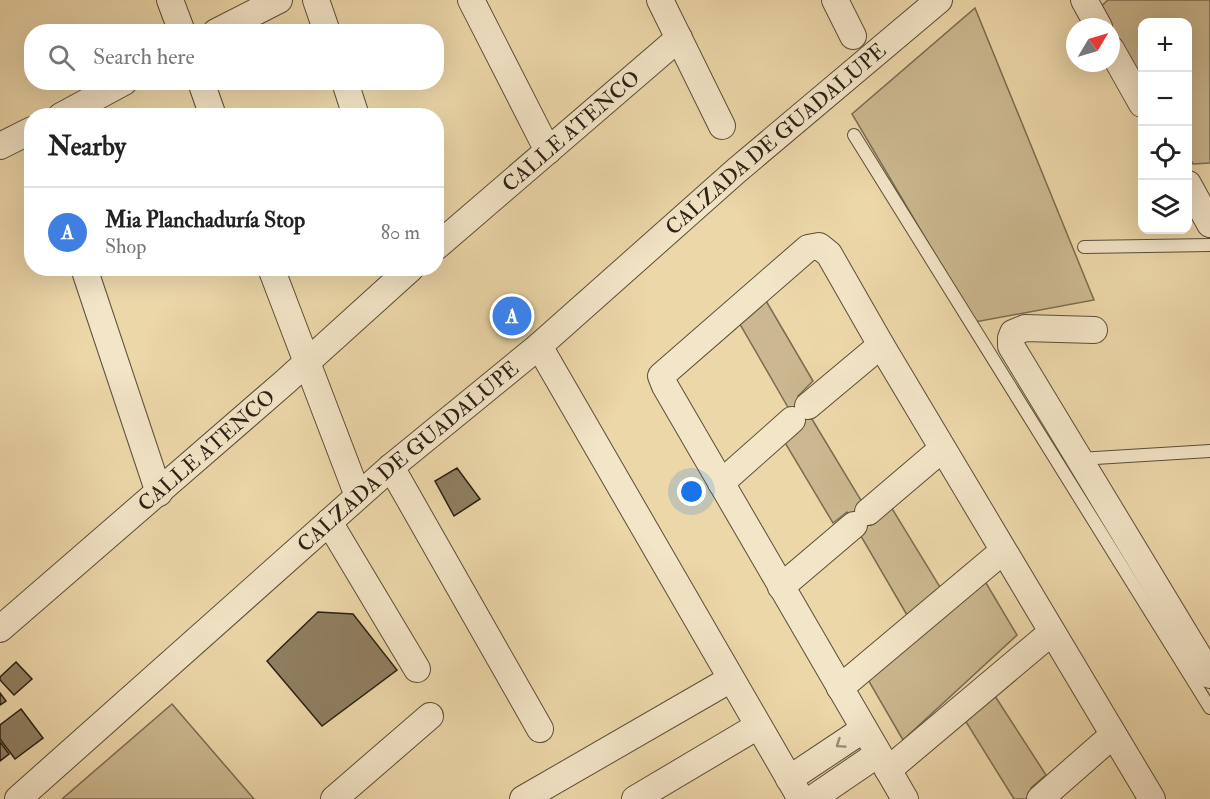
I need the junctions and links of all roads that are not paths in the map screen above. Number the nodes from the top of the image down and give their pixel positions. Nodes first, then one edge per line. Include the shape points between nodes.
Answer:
1 (170, 0) edge
2 (279, 0) edge
3 (316, 0) edge
4 (471, 0) edge
5 (660, 0) edge
6 (835, 0) edge
7 (939, 0) edge
8 (1084, 0) edge
9 (1094, 18) edge
10 (179, 24) edge
11 (232, 24) edge
12 (324, 24) edge
13 (853, 36) dead end
14 (679, 38) junction
15 (1120, 64) edge
16 (109, 90) edge
17 (204, 90) edge
18 (348, 90) edge
19 (1138, 95) edge
20 (76, 108) edge
21 (210, 108) edge
22 (353, 108) edge
23 (722, 126) dead end
24 (24, 134) edge
25 (854, 135) dead end
26 (0, 146) edge
27 (548, 151) junction
28 (1192, 191) edge
29 (1210, 224) edge
30 (444, 240) edge
31 (1210, 245) edge
32 (1084, 248) dead end
33 (87, 276) edge
34 (274, 276) edge
35 (402, 276) edge
36 (1094, 330) dead end
37 (881, 345) junction
38 (539, 346) junction
39 (307, 363) junction
40 (942, 449) junction
41 (1210, 451) edge
42 (1078, 459) junction
43 (391, 467) junction
44 (721, 483) junction
45 (159, 493) junction
46 (358, 496) junction
47 (329, 522) junction
48 (1004, 551) junction
49 (781, 587) junction
50 (0, 599) edge
51 (3, 626) edge
52 (1052, 632) junction
53 (417, 669) dead end
54 (1210, 675) edge
55 (731, 678) junction
56 (840, 688) junction
57 (1210, 708) edge
58 (430, 716) dead end
59 (758, 726) junction
60 (540, 729) dead end
61 (864, 729) junction
62 (1113, 735) junction
63 (883, 762) junction
64 (795, 789) edge
65 (18, 799) edge
66 (334, 799) edge
67 (523, 799) edge
68 (635, 799) edge
69 (812, 799) edge
70 (905, 799) edge
71 (1040, 799) edge
72 (1152, 799) edge

1 - 10 street
2 - 11 street
3 - 12 street
4 - 27 street
5 - 14 street
6 - 13 street
7 - 38 street, CALZADA DE GUADALUPE via 736,171
8 - 9 street
14 - 23 street
14 - 27 street, CALLE ATENCO
15 - 19 street
16 - 20 street
17 - 21 street
18 - 22 street
24 - 26 street
25 - 57 lane
27 - 30 street, CALLE ATENCO
28 - 29 street
31 - 32 lane
33 - 45 street
34 - 39 street
35 - 39 street, CALLE ATENCO
36 - 42 street via 1025,328 1011,338 1011,346
37 - 40 street
37 - 44 street
37 - 44 street via 829,254 819,246 808,248 661,376
38 - 43 street, CALZADA DE GUADALUPE
38 - 55 street
39 - 45 street, CALLE ATENCO
39 - 46 street
40 - 48 street
40 - 49 street
41 - 42 lane
42 - 54 street
43 - 46 street, CALZADA DE GUADALUPE
43 - 60 street
44 - 49 street
45 - 51 street, CALLE ATENCO
46 - 47 street, CALZADA DE GUADALUPE
47 - 53 street
47 - 65 street, CALZADA DE GUADALUPE
48 - 52 street
48 - 56 street
49 - 56 street
50 - 51 street
52 - 62 street
52 - 63 street
55 - 59 street
55 - 67 street
56 - 61 street
58 - 66 street
59 - 64 street
59 - 68 street
61 - 63 street
61 -> 64 street
62 - 71 street
62 - 72 street
63 - 69 street
63 - 70 street

